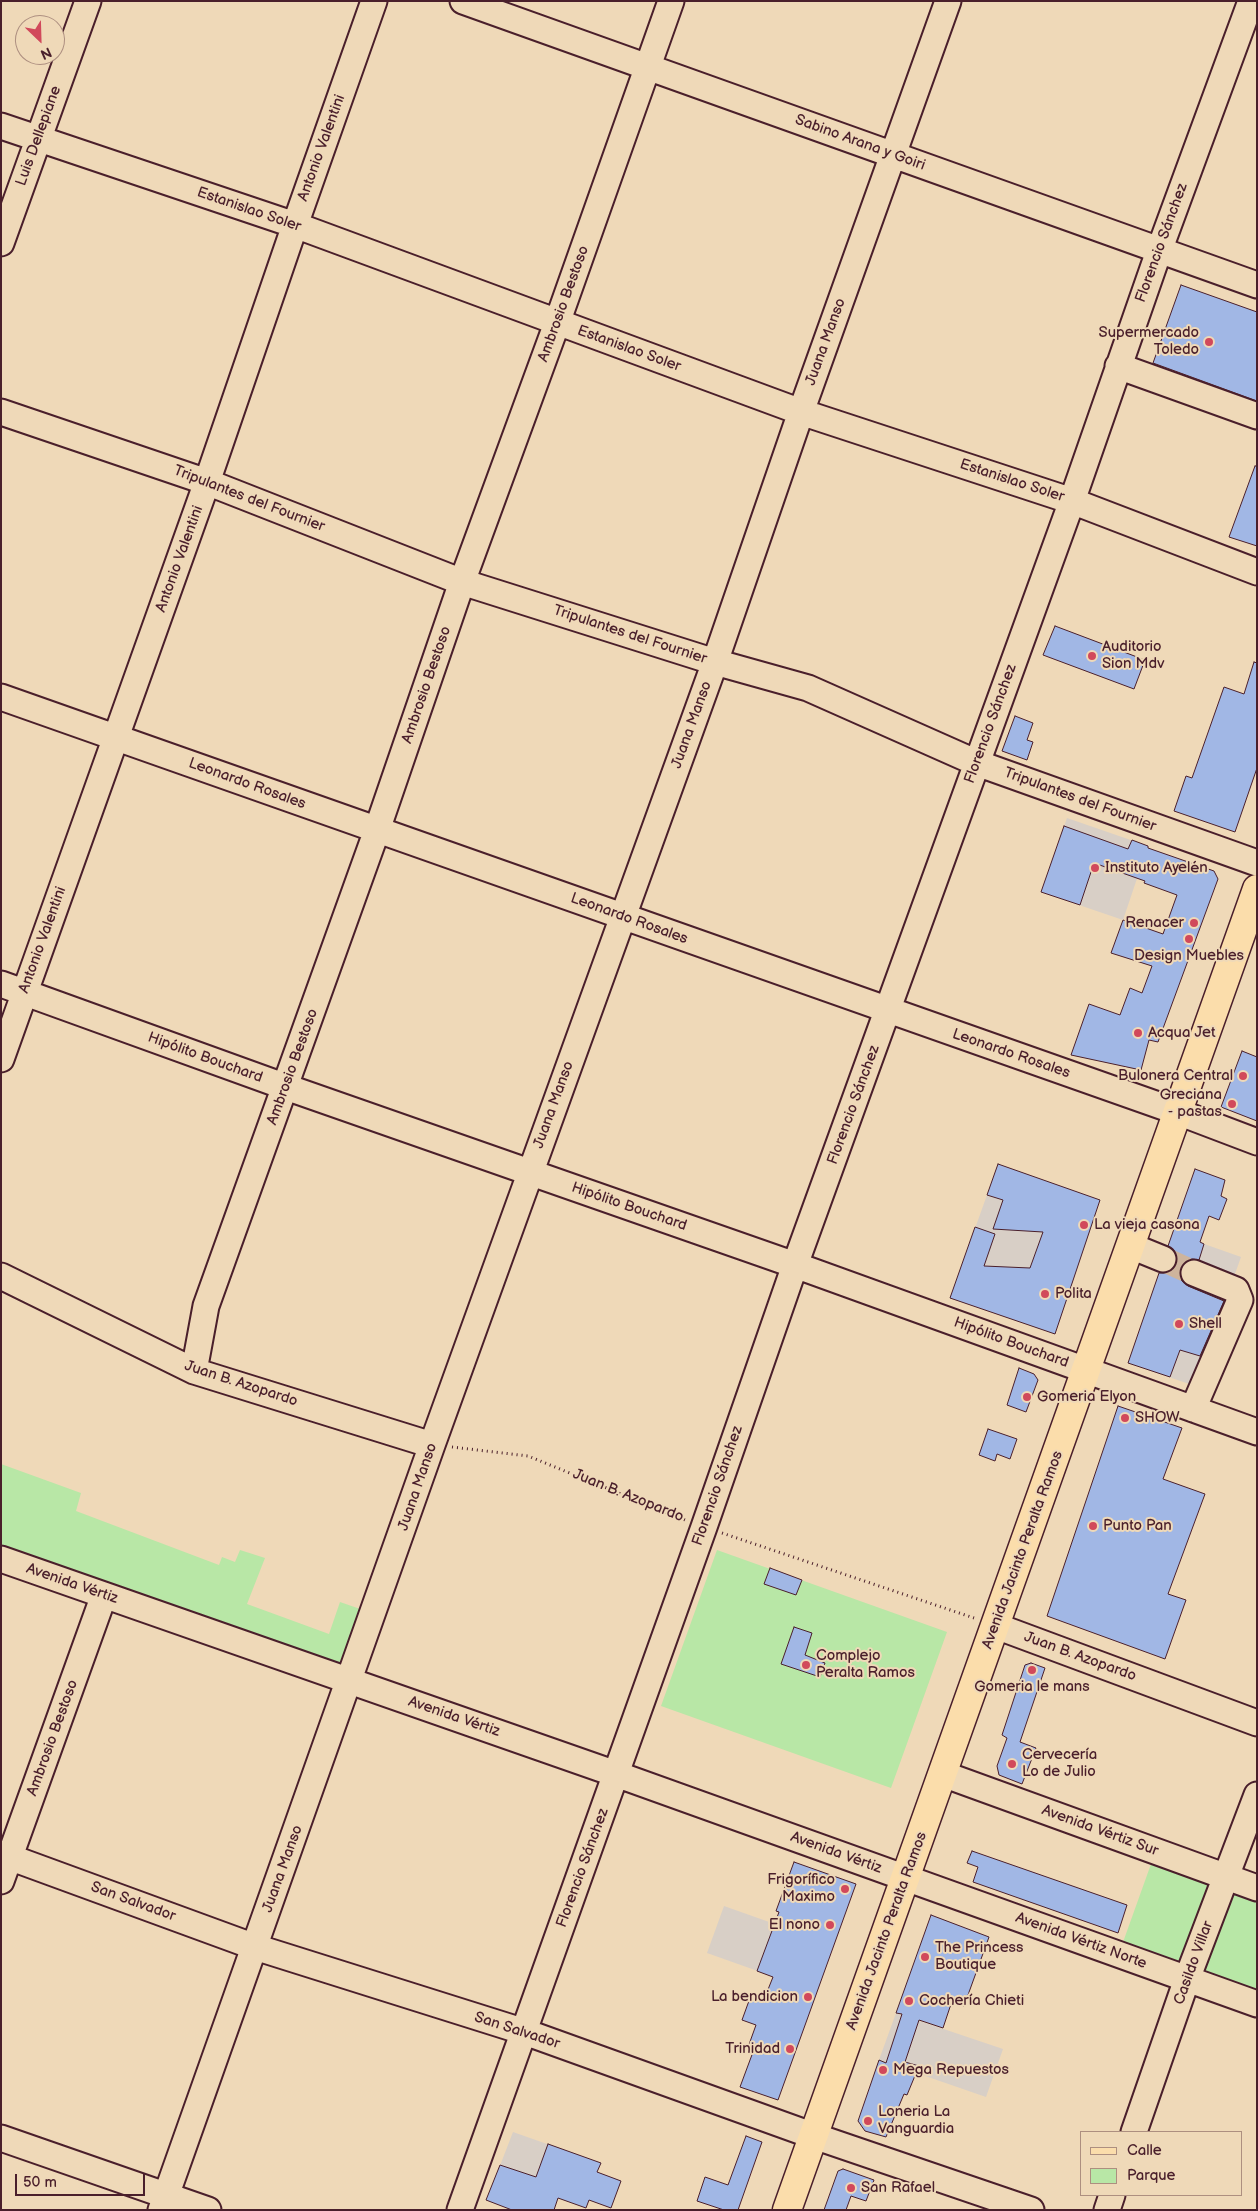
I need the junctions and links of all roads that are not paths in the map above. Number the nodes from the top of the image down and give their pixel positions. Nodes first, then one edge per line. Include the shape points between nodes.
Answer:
1 (88, 1) edge
2 (374, 1) edge
3 (463, 1) edge
4 (672, 1) edge
5 (948, 1) edge
6 (1252, 1) edge
7 (648, 67) junction
8 (1, 126) edge
9 (38, 139) junction
10 (893, 154) junction
11 (295, 225) junction
12 (1, 243) edge
13 (1159, 251) junction
14 (1257, 285) edge
15 (557, 323) junction
16 (1118, 366) junction
17 (1, 412) edge
18 (801, 412) junction
19 (1257, 416) edge
20 (207, 482) junction
21 (1072, 502) junction
22 (1257, 572) edge
23 (462, 582) junction
24 (715, 662) junction
25 (1, 697) edge
26 (115, 737) junction
27 (977, 763) junction
28 (377, 830) junction
29 (1257, 863) edge
30 (1257, 889) edge
31 (622, 917) junction
32 (13, 988) edge
33 (888, 1011) junction
34 (1, 1058) edge
35 (286, 1087) junction
36 (1178, 1112) junction
37 (1257, 1142) edge
38 (530, 1173) junction
39 (1131, 1246) junction
40 (1164, 1259) tunnel mouth
41 (795, 1265) junction
42 (1194, 1272) tunnel mouth
43 (1, 1276) edge
44 (194, 1371) junction
45 (1087, 1371) junction
46 (1192, 1409) junction
47 (1257, 1432) edge
48 (432, 1445) junction
49 (1, 1559) edge
50 (104, 1595) junction
51 (996, 1626) junction
52 (349, 1680) junction
53 (1257, 1723) edge
54 (616, 1774) junction
55 (943, 1774) junction
56 (1257, 1795) edge
57 (6, 1856) edge
58 (1226, 1877) junction
59 (906, 1879) junction
60 (1, 1881) edge
61 (1257, 1888) edge
62 (255, 1947) junction
63 (1187, 1979) junction
64 (1257, 2004) edge
65 (525, 2032) junction
66 (1134, 2131) edge
67 (814, 2136) junction
68 (1, 2138) edge
69 (1112, 2196) edge
70 (164, 2203) edge
71 (208, 2210) edge
72 (460, 2210) edge
73 (787, 2210) edge
74 (1031, 2210) edge
75 (1107, 2210) edge

1 - 9 street, Luis Dellepiane
2 - 11 street, Antonio Valentini
3 - 7 street, Sabino Arana y Goiri
4 - 7 street, Ambrosio Bestoso
5 - 10 street, Juana Manso
6 - 13 street, Florencio Sánchez
7 - 10 street, Sabino Arana y Goiri
7 - 15 street, Ambrosio Bestoso
8 - 9 street, Estanislao Soler
9 - 11 street, Estanislao Soler
9 - 12 street, Luis Dellepiane
10 - 13 street, Sabino Arana y Goiri
10 - 18 street, Juana Manso
11 - 15 street, Estanislao Soler
11 - 20 street, Antonio Valentini
13 - 14 street, Sabino Arana y Goiri
13 - 16 street, Florencio Sánchez
15 - 18 street, Estanislao Soler
15 - 23 street, Ambrosio Bestoso
16 - 19 street
16 - 21 street, Florencio Sánchez
17 - 20 street, Tripulantes del Fournier
18 - 21 street, Estanislao Soler
18 - 24 street, Juana Manso
20 - 23 street, Tripulantes del Fournier
20 - 26 street, Antonio Valentini
21 - 22 street, Estanislao Soler
21 - 27 street, Florencio Sánchez
23 - 24 street, Tripulantes del Fournier
23 - 28 street, Ambrosio Bestoso
24 - 27 street, Tripulantes del Fournier via 808,688
24 - 31 street, Juana Manso
25 - 26 street, Leonardo Rosales
26 - 28 street, Leonardo Rosales
26 - 32 street, Antonio Valentini
27 - 29 street, Tripulantes del Fournier
27 - 33 street, Florencio Sánchez
28 - 31 street, Leonardo Rosales
28 - 35 street, Ambrosio Bestoso
30 - 36 main road, Avenida Jacinto Peralta Ramos
31 - 33 street, Leonardo Rosales
31 - 38 street, Juana Manso
32 - 34 street, Antonio Valentini
32 - 35 street, Hipólito Bouchard
33 - 36 street, Leonardo Rosales
33 - 41 street, Florencio Sánchez
35 - 38 street, Hipólito Bouchard
35 - 44 street, Ambrosio Bestoso via 206,1306
36 - 37 street, Leonardo Rosales
36 - 39 main road, Avenida Jacinto Peralta Ramos
38 - 41 street, Hipólito Bouchard
38 - 48 street, Juana Manso
39 - 40 street
39 - 45 main road, Avenida Jacinto Peralta Ramos
41 - 45 street, Hipólito Bouchard
41 - 54 street, Florencio Sánchez
42 - 46 street via 1236,1290 1240,1300
43 - 44 street, Juan B. Azopardo
44 - 48 street, Juan B. Azopardo
45 - 46 street, Hipólito Bouchard
45 - 51 main road, Avenida Jacinto Peralta Ramos
46 - 47 street, Hipólito Bouchard
48 - 52 street, Juana Manso
49 - 50 street, Avenida Vértiz
50 - 52 street, Avenida Vértiz
50 - 57 street, Ambrosio Bestoso
51 - 53 street, Juan B. Azopardo
51 - 55 main road, Avenida Jacinto Peralta Ramos
52 - 54 street, Avenida Vértiz
52 - 62 street, Juana Manso
54 - 59 street, Avenida Vértiz
54 - 65 street, Florencio Sánchez
55 - 58 street, Avenida Vértiz Sur
55 - 59 main road, Avenida Jacinto Peralta Ramos
56 - 58 street, Casildo Villar
57 - 60 street, Ambrosio Bestoso
57 - 62 street, San Salvador
58 - 61 street, Avenida Vértiz Sur
58 - 63 street, Casildo Villar
59 - 63 street, Avenida Vértiz Norte
59 - 67 main road, Avenida Jacinto Peralta Ramos
62 - 65 street, San Salvador
62 - 70 street, Juana Manso
63 - 64 street, Avenida Vértiz Norte
63 - 66 street, Casildo Villar
65 - 67 street, San Salvador
65 - 72 street, Florencio Sánchez
67 - 73 main road, Avenida Jacinto Peralta Ramos
67 - 74 street, San Salvador
68 - 70 street
69 - 75 street
70 - 71 street

